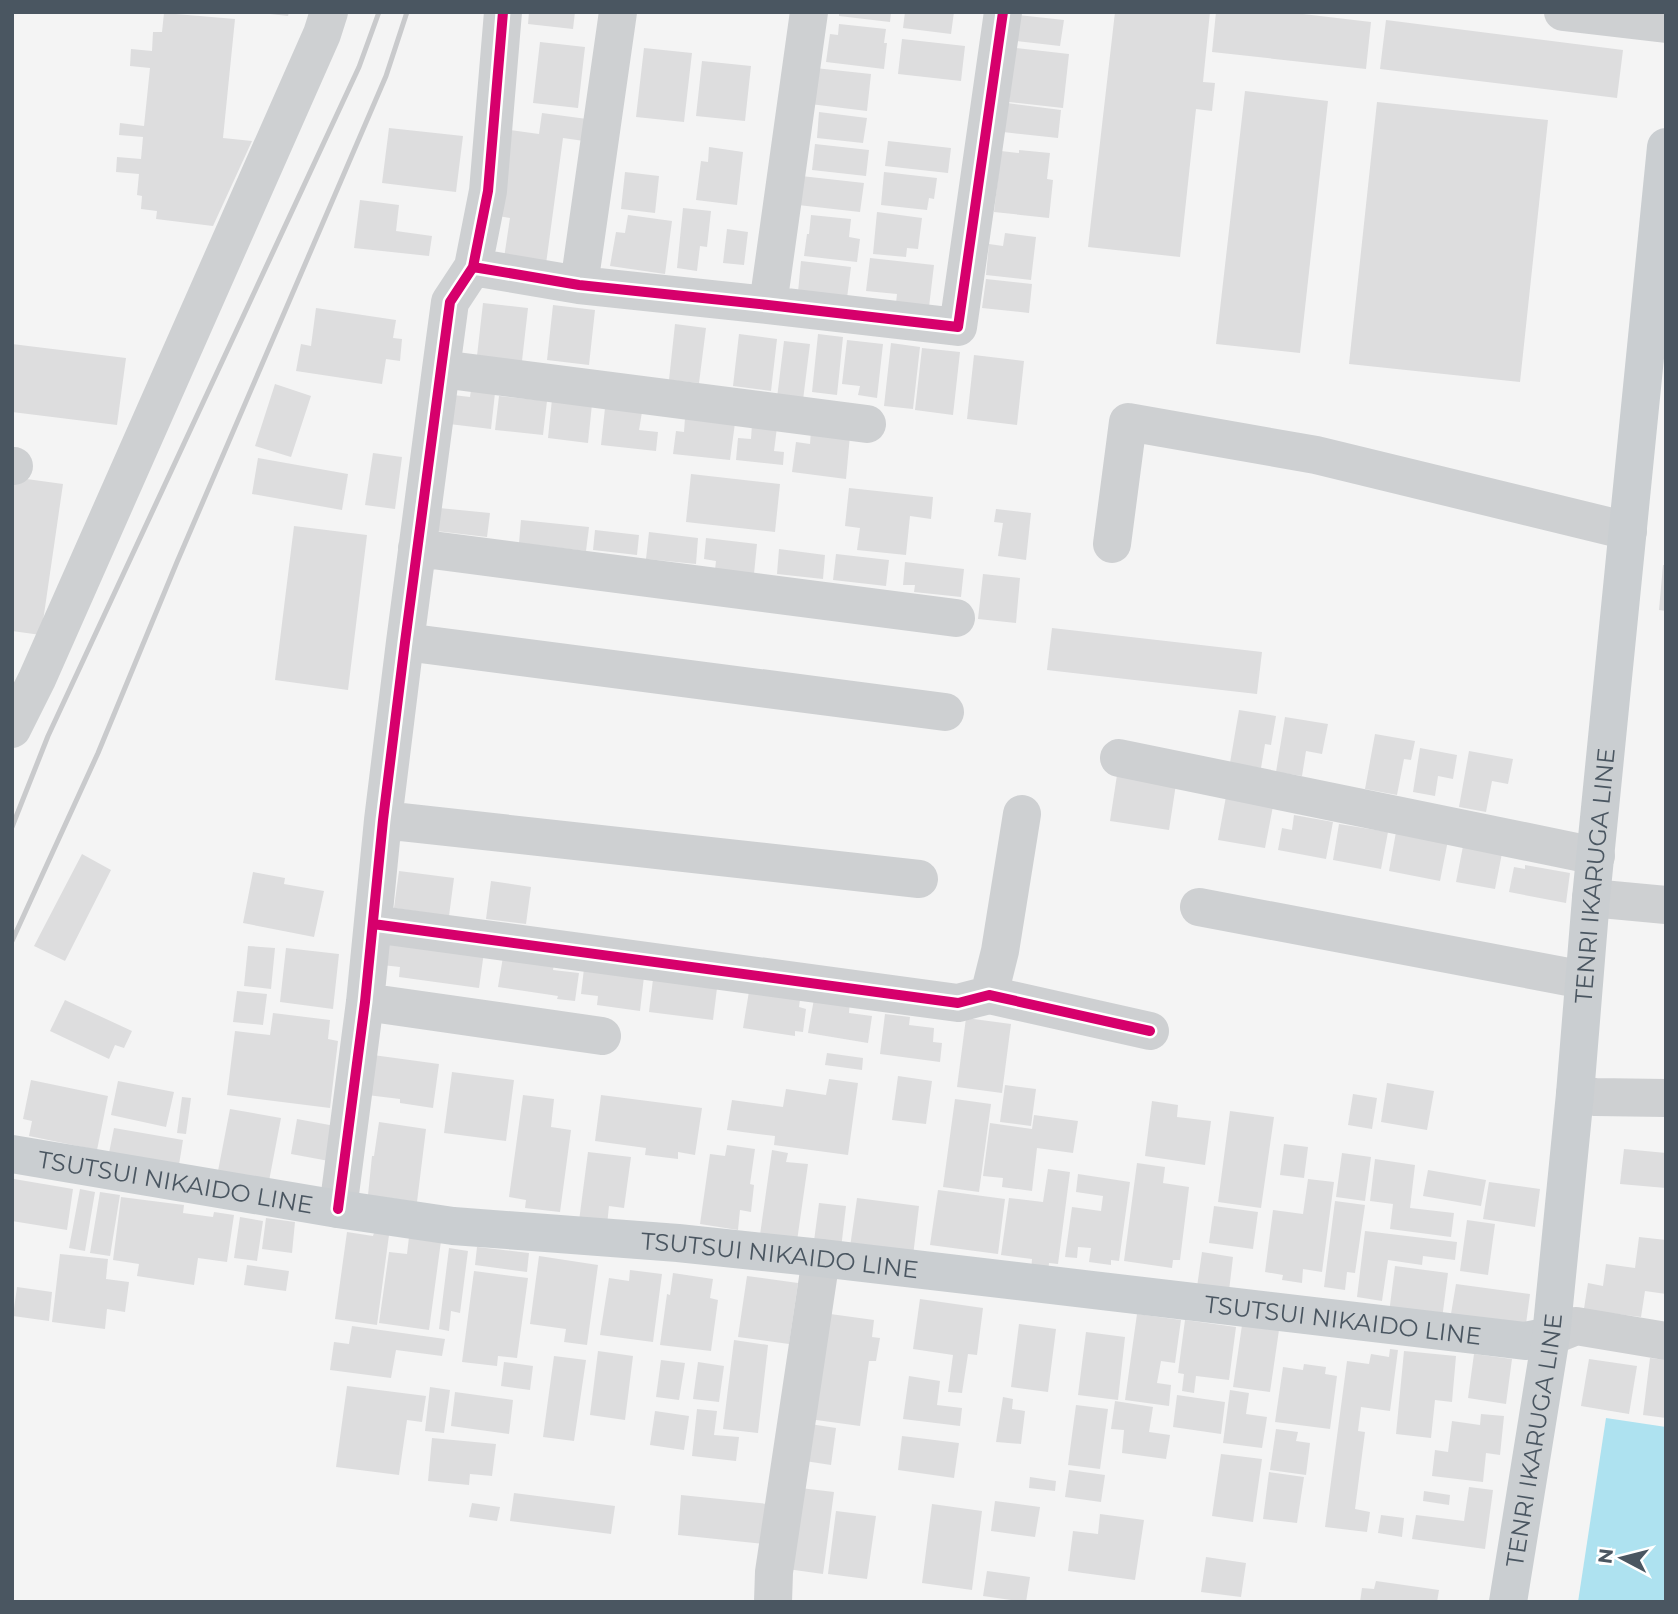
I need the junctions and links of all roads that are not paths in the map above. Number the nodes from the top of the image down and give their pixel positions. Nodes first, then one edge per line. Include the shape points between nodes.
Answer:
1 (329, 12) edge
2 (503, 12) edge
3 (618, 12) edge
4 (809, 12) edge
5 (1003, 12) edge
6 (1563, 12) edge
7 (1666, 24) edge
8 (1666, 147) edge
9 (473, 267) junction
10 (579, 285) junction
11 (768, 305) junction
12 (441, 369) junction
13 (867, 424) dead end
14 (1628, 531) junction
15 (1112, 544) dead end
16 (417, 548) junction
17 (956, 618) dead end
18 (405, 642) junction
19 (945, 712) dead end
20 (12, 729) edge
21 (1119, 758) dead end
22 (1022, 814) dead end
23 (383, 820) junction
24 (1597, 856) junction
25 (919, 879) dead end
26 (1591, 898) junction
27 (1666, 905) edge
28 (1199, 907) dead end
29 (373, 924) junction
30 (1584, 981) junction
31 (989, 995) junction
32 (365, 1002) junction
33 (1150, 1031) dead end
34 (602, 1036) dead end
35 (1575, 1094) junction
36 (1666, 1098) edge
37 (12, 1154) edge
38 (338, 1209) junction
39 (821, 1258) junction
40 (1551, 1336) junction
41 (1666, 1341) edge
42 (773, 1602) edge
43 (1508, 1602) edge

1 - 20 street
2 - 9 street via 488,191
3 - 10 street
4 - 11 street
5 - 11 street via 958,327
6 - 7 street
8 - 14 main road, TENRI IKARUGA LINE
9 - 10 street
9 - 12 street via 450,302
10 - 11 street
12 - 13 street
12 - 16 street
14 - 15 street via 1316,455 1128,422
14 - 24 main road, TENRI IKARUGA LINE
16 - 17 street
16 - 18 street
18 - 19 street
18 - 23 street
21 - 24 street
22 - 31 street
23 - 25 street
23 - 29 street
24 - 26 main road, TENRI IKARUGA LINE
26 - 27 street
26 - 30 main road, TENRI IKARUGA LINE
28 - 30 street
29 - 31 street via 958,1003
29 - 32 street
30 - 35 main road, TENRI IKARUGA LINE
31 - 33 street
32 - 34 street
32 - 38 street
35 - 36 street
35 - 40 main road, TENRI IKARUGA LINE
37 - 38 main road, TSUTSUI NIKAIDO LINE
38 - 39 main road, TSUTSUI NIKAIDO LINE via 453,1226
39 - 40 main road, TSUTSUI NIKAIDO LINE via 1525,1340
39 - 42 street
40 - 41 street via 1576,1326
40 - 43 main road, TENRI IKARUGA LINE

